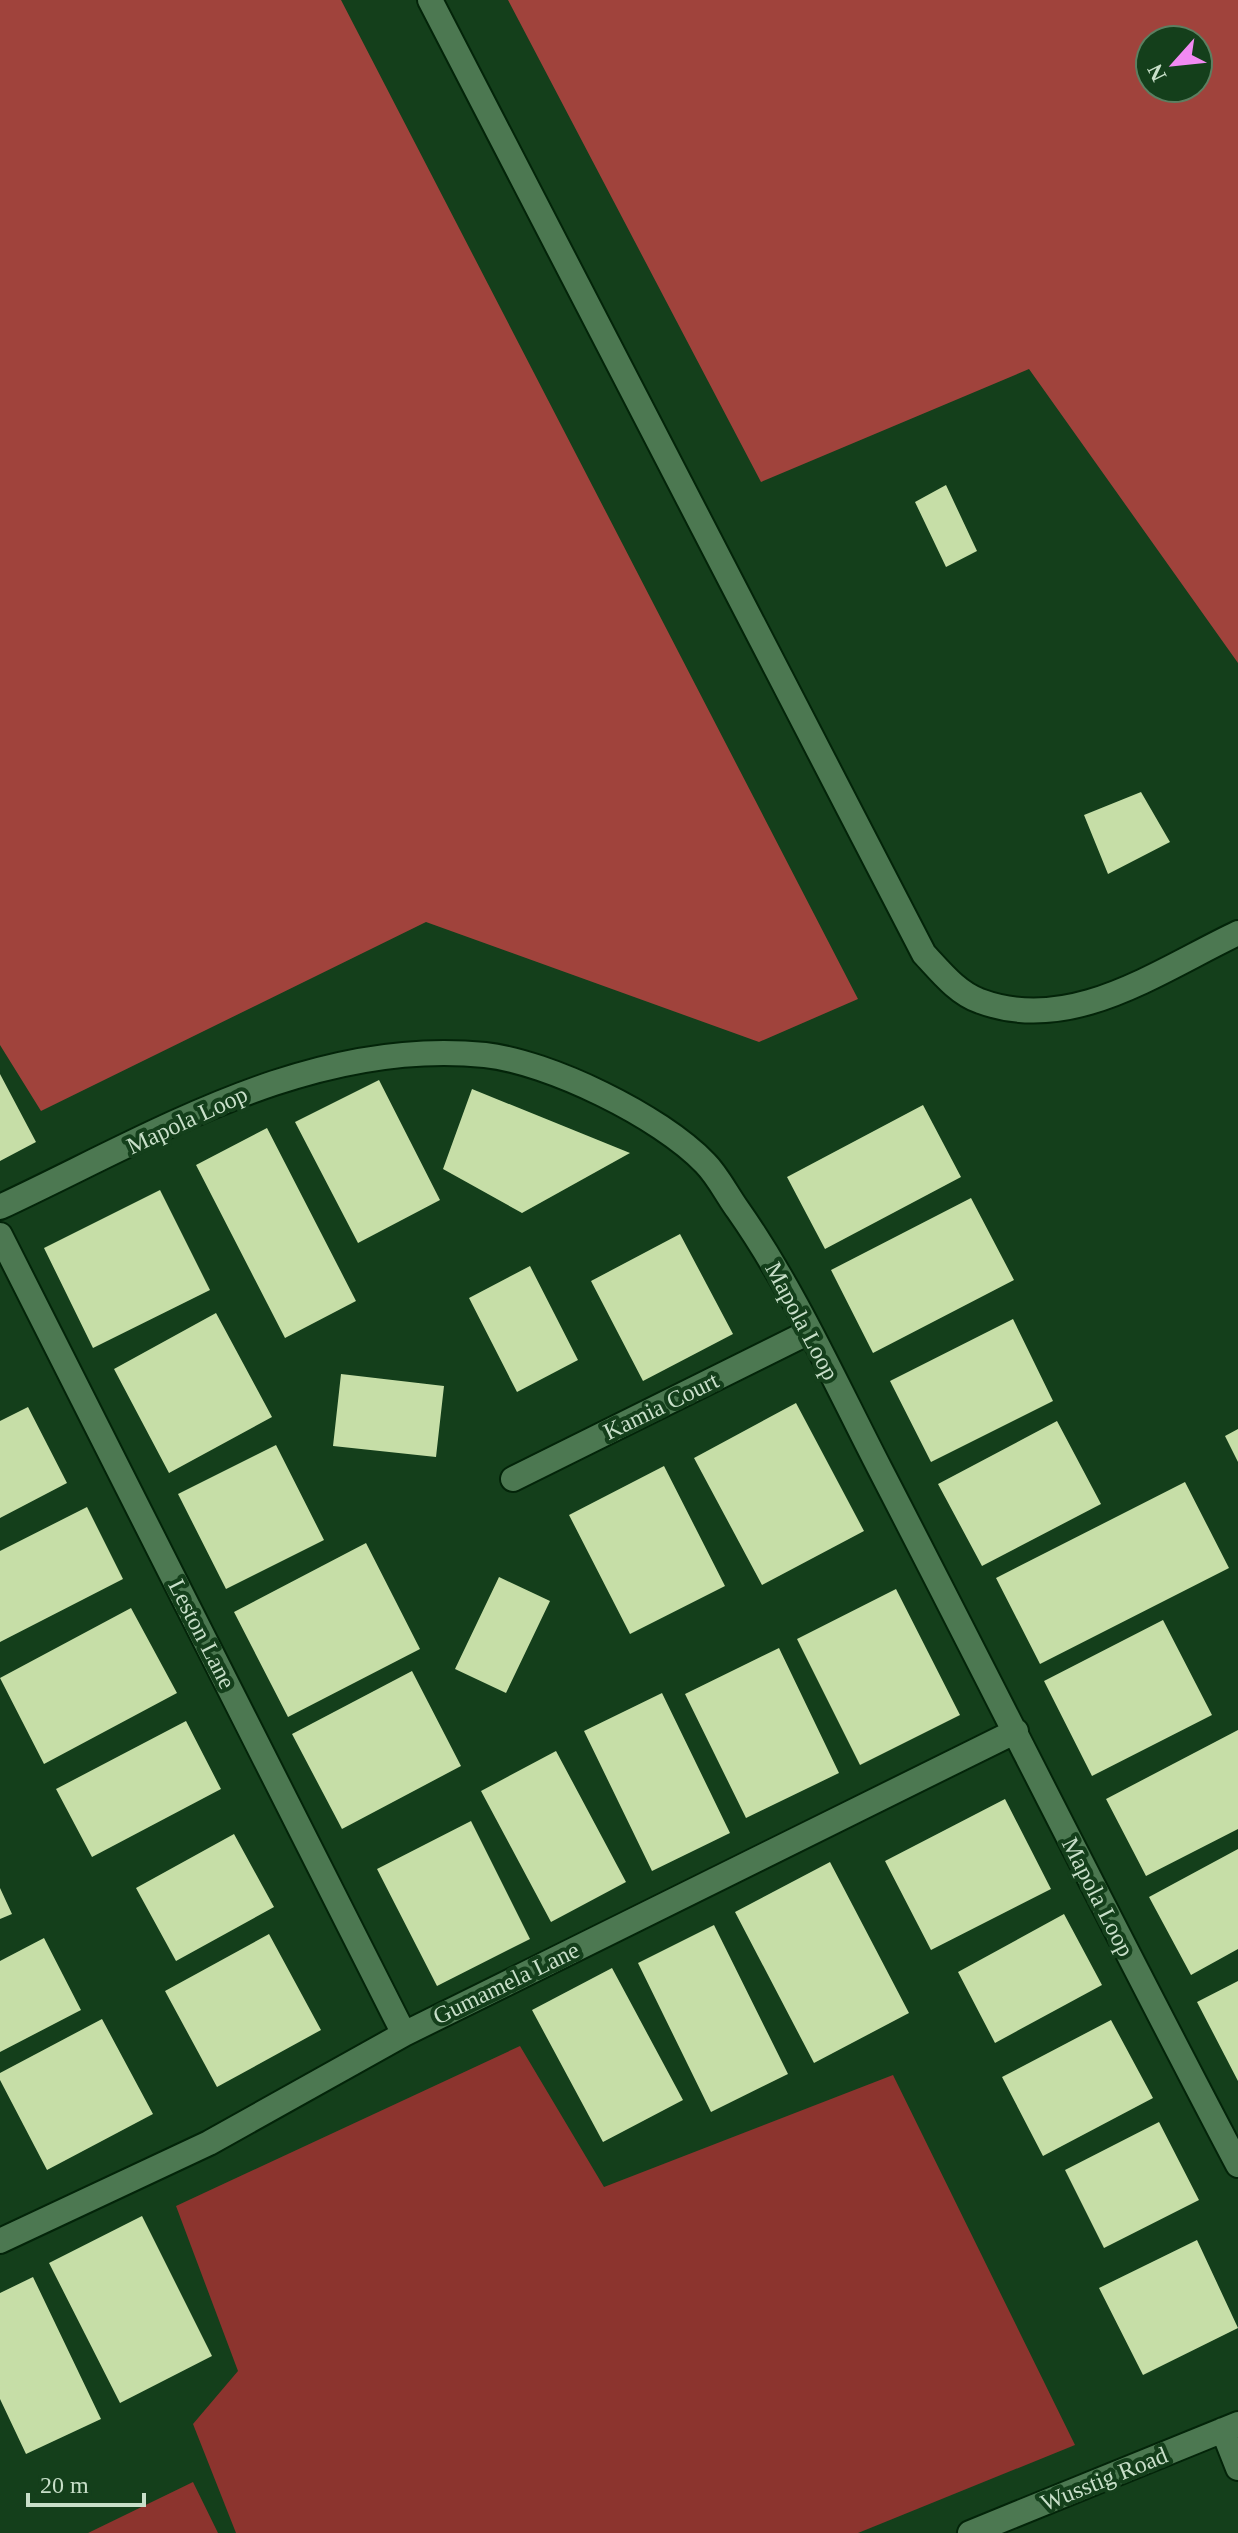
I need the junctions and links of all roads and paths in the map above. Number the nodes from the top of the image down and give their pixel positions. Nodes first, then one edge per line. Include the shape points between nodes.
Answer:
1 (430, 0) edge
2 (1238, 933) edge
3 (0, 1207) edge
4 (0, 1235) edge
5 (809, 1332) junction
6 (513, 1479) dead end
7 (1016, 1731) junction
8 (404, 2034) junction
9 (1238, 2165) edge
10 (3, 2232) edge
11 (1231, 2427) edge
12 (1238, 2468) edge
13 (970, 2533) edge

1 - 2 street via 924,954 948,981 978,1001 1035,1013 1078,1008
3 - 5 street, Mapola Loop via 255,1087 346,1062 425,1052 490,1056 553,1074 631,1107 705,1162 761,1243
4 - 8 street, Leston Lane
5 - 6 street, Kamia Court
5 - 7 street, Mapola Loop
7 - 8 street, Gumamela Lane
7 - 9 street, Mapola Loop via 1104,1912
8 - 10 street, Gumamela Lane via 209,2143
11 - 12 street
11 - 13 street, Wusstig Road

